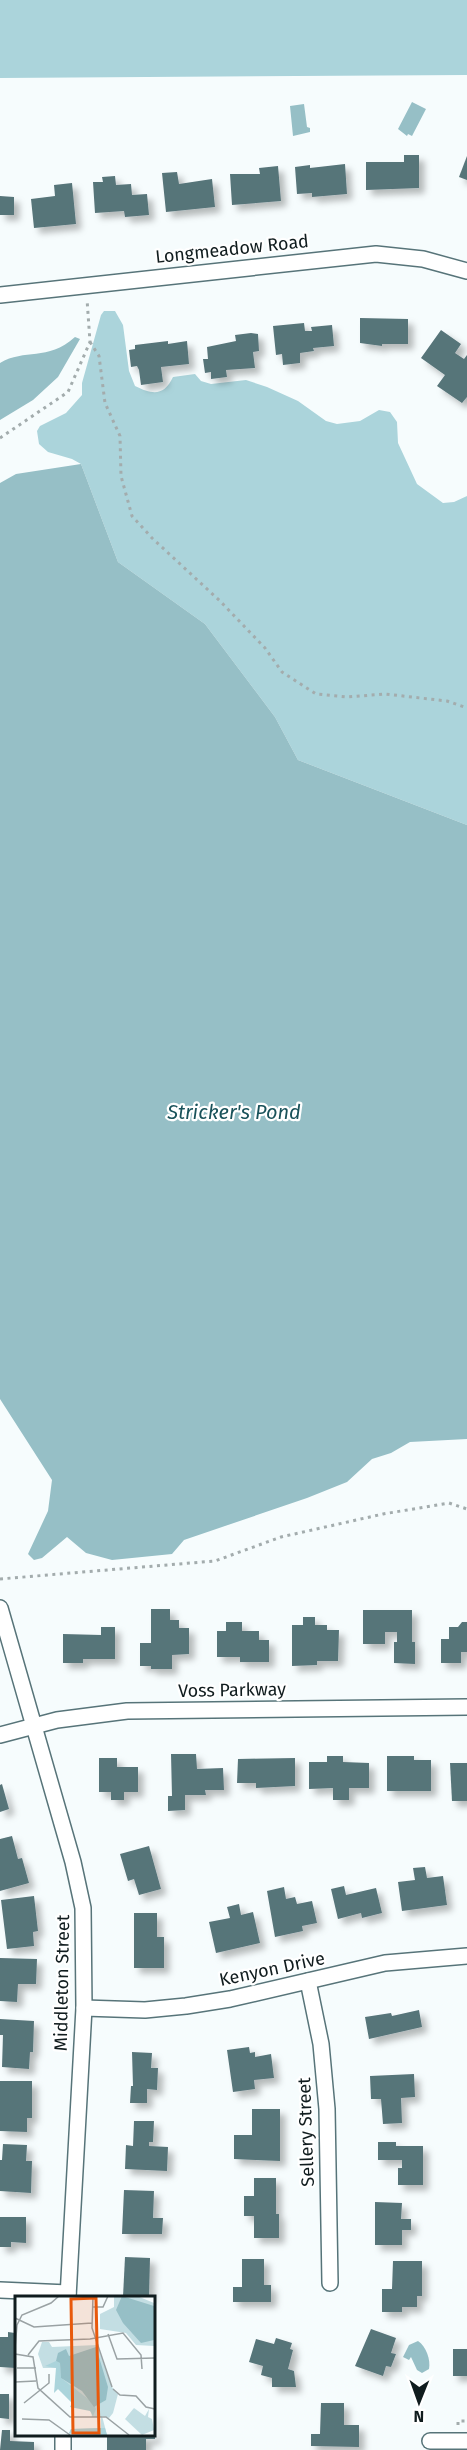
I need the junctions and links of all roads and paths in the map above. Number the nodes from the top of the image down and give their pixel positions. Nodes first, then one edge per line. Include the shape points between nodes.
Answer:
1 (467, 272) edge
2 (86, 285) junction
3 (0, 295) edge
4 (90, 342) junction
5 (0, 438) edge
6 (467, 708) edge
7 (467, 1509) edge
8 (0, 1579) edge
9 (0, 1608) edge
10 (467, 1707) edge
11 (34, 1725) junction
12 (0, 1735) edge
13 (467, 1956) edge
14 (308, 1981) junction
15 (84, 2007) junction
16 (330, 2283) dead end
17 (0, 2290) edge
18 (68, 2295) edge
19 (430, 2441) dead end
20 (467, 2441) edge

1 - 2 street, Longmeadow Road via 423,258 376,254
2 - 3 street, Longmeadow Road
2 - 4 path
4 - 5 path via 68,392
4 - 6 path via 99,356 105,403 120,436 121,476 132,516 220,601 282,672 316,694 385,694 447,701
7 - 8 path via 449,1503 383,1515 281,1537 215,1561
9 - 11 street, Middleton Street
10 - 11 street, Voss Parkway via 127,1711
11 - 12 street, Voss Parkway
11 - 15 street, Middleton Street via 83,1908
13 - 14 street, Kenyon Drive via 385,1963
14 - 15 street, Kenyon Drive via 186,2006 145,2010
14 - 16 street, Sellery Street via 321,2044 327,2109
15 - 18 street, Middleton Street
17 - 18 street
19 - 20 street

